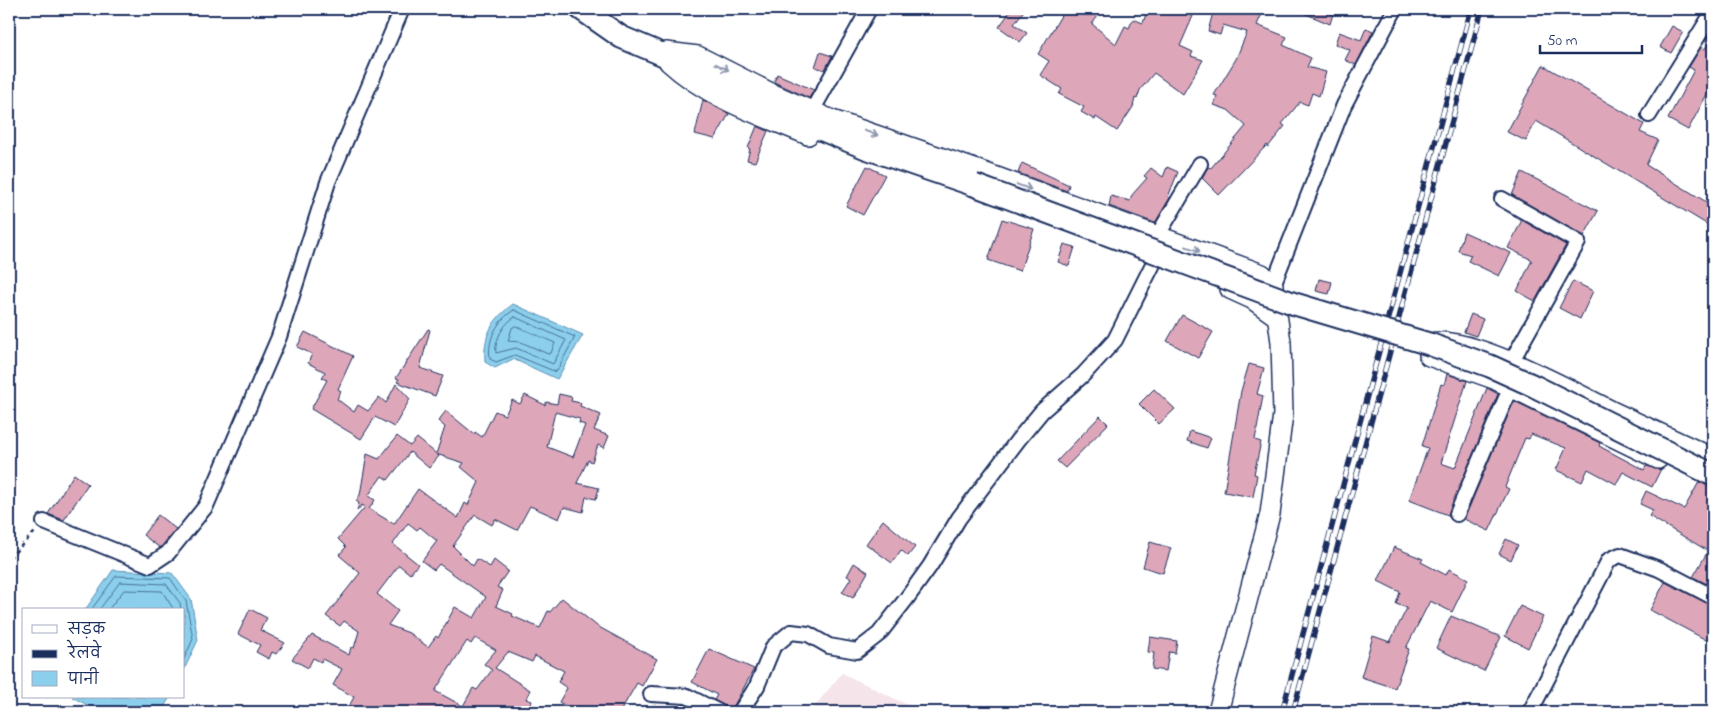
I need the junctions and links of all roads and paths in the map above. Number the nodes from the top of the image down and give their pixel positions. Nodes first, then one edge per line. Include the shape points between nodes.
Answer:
1 (402, 9) edge
2 (581, 9) edge
3 (869, 9) edge
4 (1396, 9) edge
5 (1713, 12) edge
6 (660, 53) junction
7 (812, 111) junction
8 (1650, 115) dead end
9 (1200, 164) dead end
10 (1502, 199) dead end
11 (1161, 238) junction
12 (1155, 260) junction
13 (1273, 285) junction
14 (1276, 316) junction
15 (1515, 365) junction
16 (1510, 387) junction
17 (1713, 458) edge
18 (1713, 475) edge
19 (1713, 486) edge
20 (1457, 514) dead end
21 (44, 522) joint
22 (9, 558) edge
23 (1713, 597) edge
24 (650, 694) dead end
25 (719, 712) edge
26 (740, 712) edge
27 (1218, 712) edge
28 (1530, 712) edge

1 - 21 street via 328,182 279,337 206,506 168,554 150,565
2 - 6 main road via 621,37
3 - 7 street
4 - 13 street via 1344,105
5 - 8 street
6 -> 7 main road via 670,51 698,56
6 - 12 main road via 699,85 734,104 828,143
6 - 18 main road, bridge via 796,119 866,148 1295,304 1490,366
7 -> 11 main road
9 - 11 street via 1162,228
10 - 15 street via 1578,242
11 - 12 street
11 -> 13 main road via 1262,274
12 - 14 main road via 1252,299
12 - 26 street via 1115,340 1083,375 1042,411 1018,440 959,518 930,566 879,634 857,650 830,646 808,634 791,632 773,647
13 - 14 main road
14 - 27 main road via 1281,342 1283,414 1270,514
15 - 16 street
15 - 16 main road via 1476,349 1444,342 1431,343 1428,352 1429,356
15 - 17 main road
16 - 19 main road
16 - 20 street
21 - 22 path
23 - 28 street via 1620,555 1609,560
24 - 25 street via 687,696

